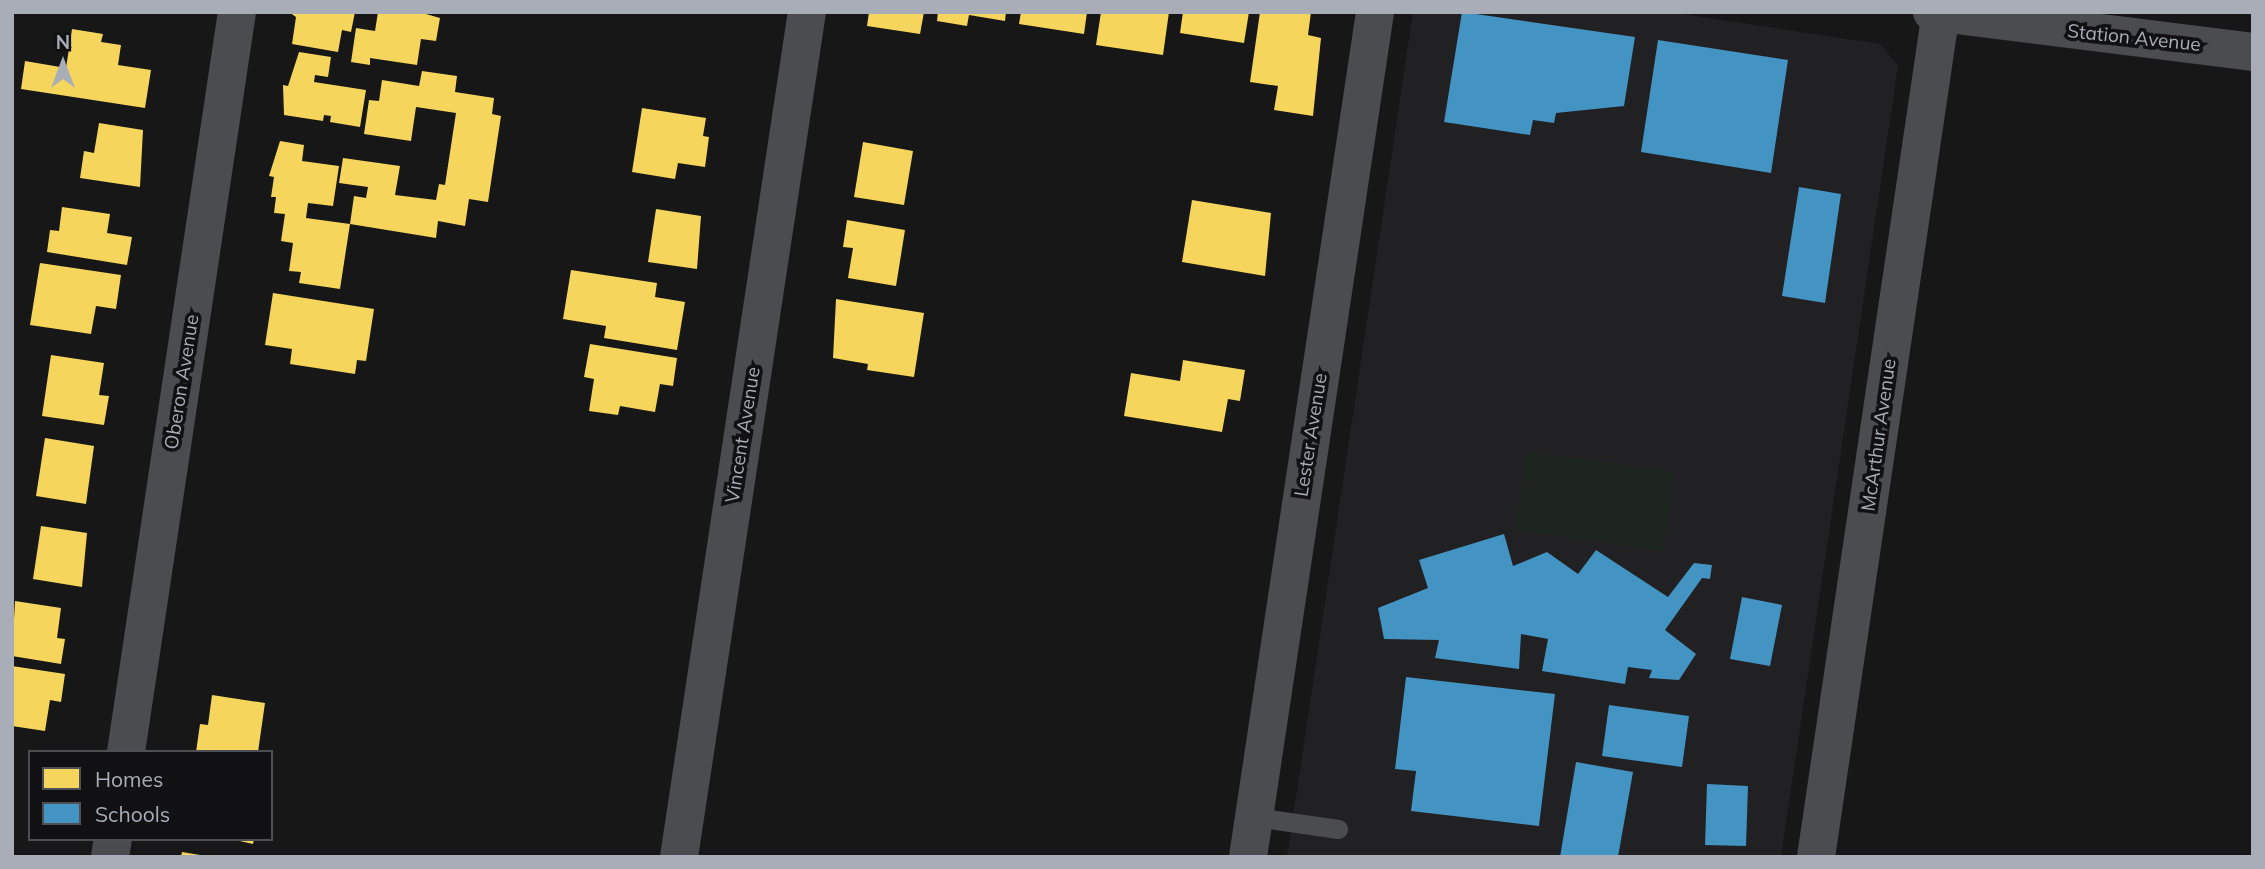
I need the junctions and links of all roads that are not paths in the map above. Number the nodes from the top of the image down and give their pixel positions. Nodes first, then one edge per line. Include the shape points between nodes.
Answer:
1 (237, 12) edge
2 (807, 12) edge
3 (1375, 12) edge
4 (1938, 13) edge
5 (2253, 52) edge
6 (126, 750) edge
7 (1254, 817) junction
8 (1338, 830) dead end
9 (679, 857) edge
10 (1248, 857) edge
11 (1815, 857) edge

1 - 6 street, Oberon Avenue
2 - 9 street, Vincent Avenue
3 - 7 street, Lester Avenue
4 - 5 street, Station Avenue
4 - 11 street, McArthur Avenue
7 - 8 lane
7 - 10 street, Lester Avenue

